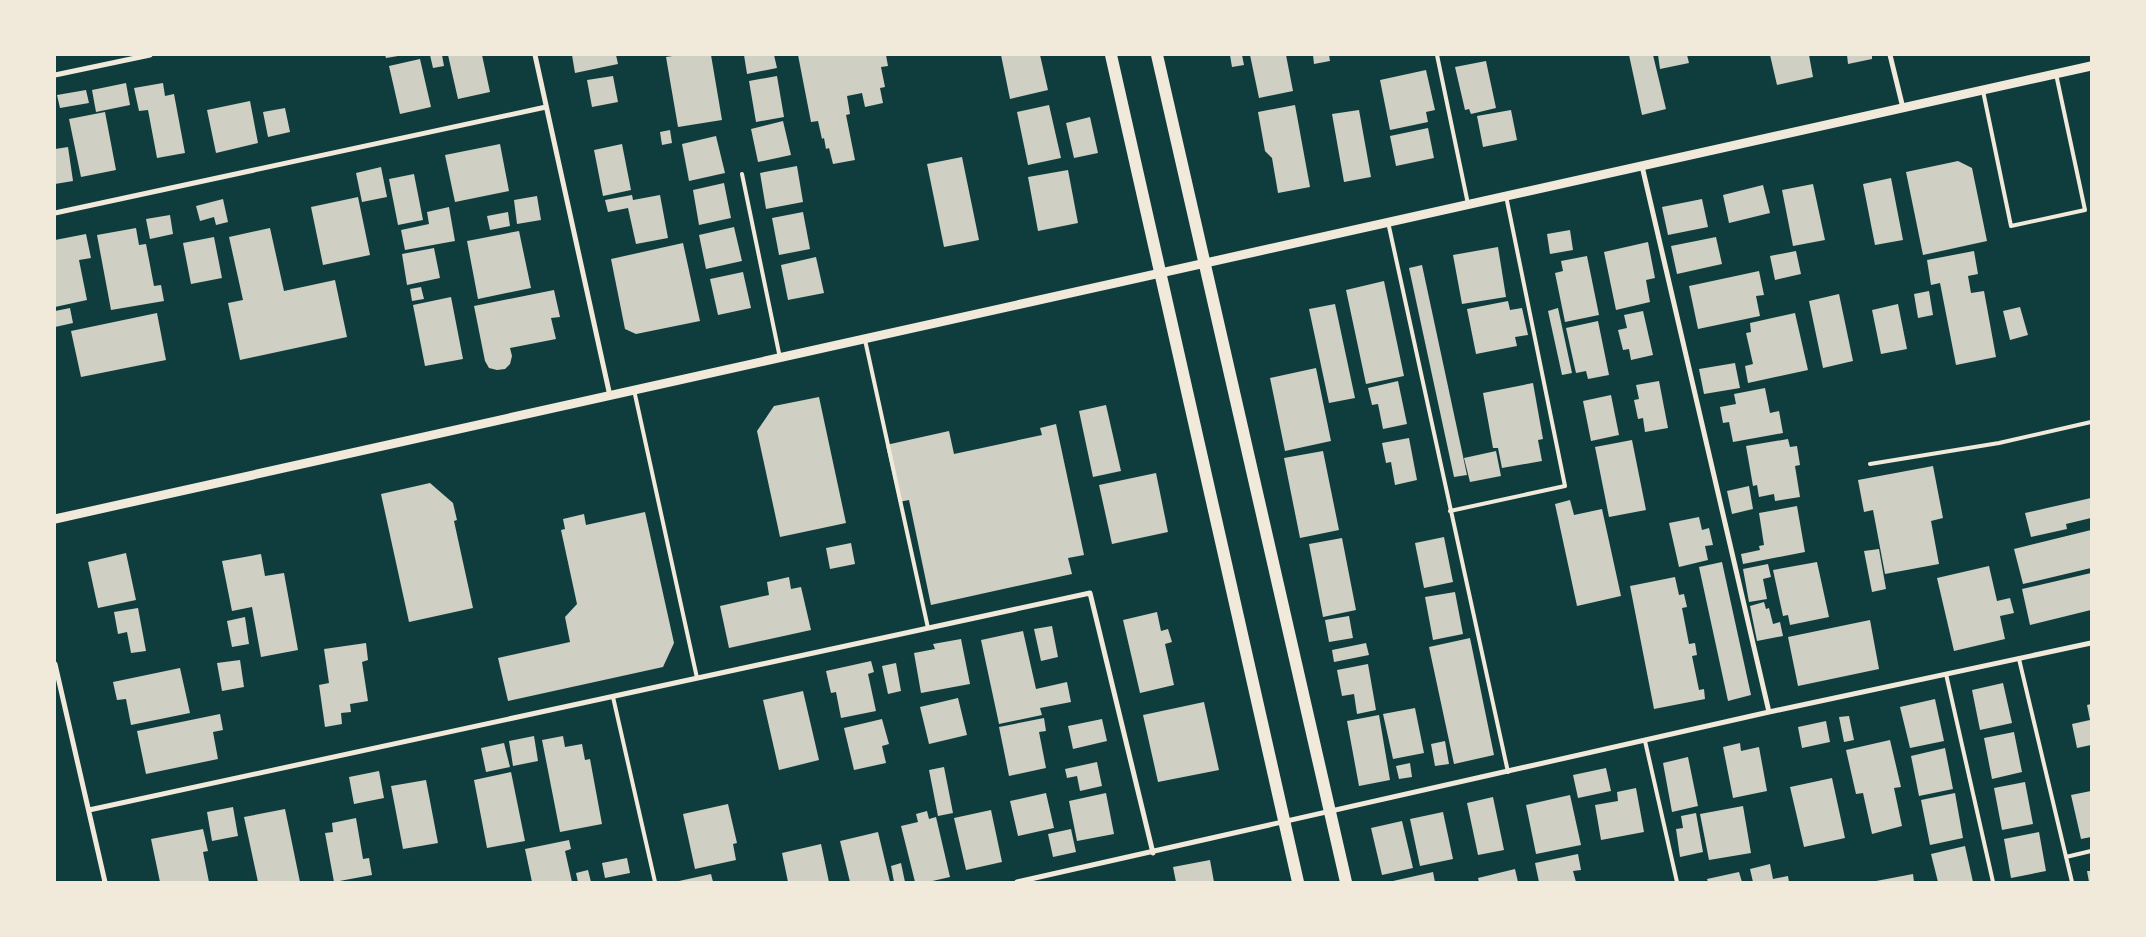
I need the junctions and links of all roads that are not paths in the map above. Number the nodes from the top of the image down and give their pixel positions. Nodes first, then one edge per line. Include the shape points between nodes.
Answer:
1 (150, 55) edge
2 (535, 55) edge
3 (1110, 55) edge
4 (1158, 55) edge
5 (1437, 55) edge
6 (1890, 55) edge
7 (2091, 66) edge
8 (2056, 74) junction
9 (55, 76) edge
10 (1982, 90) junction
11 (546, 107) junction
12 (1902, 108) junction
13 (1642, 166) junction
14 (742, 174) dead end
15 (1506, 196) junction
16 (1468, 204) junction
17 (55, 213) edge
18 (1388, 222) junction
19 (1206, 263) junction
20 (1160, 274) junction
21 (865, 339) junction
22 (780, 358) junction
23 (634, 390) junction
24 (610, 396) junction
25 (2091, 422) edge
26 (1870, 464) dead end
27 (1450, 511) junction
28 (55, 519) edge
29 (928, 628) junction
30 (2091, 643) edge
31 (2019, 659) junction
32 (55, 664) edge
33 (1946, 674) junction
34 (697, 678) junction
35 (613, 697) junction
36 (1769, 712) junction
37 (1645, 741) junction
38 (1508, 772) junction
39 (89, 810) junction
40 (1330, 812) junction
41 (1285, 822) junction
42 (2091, 851) edge
43 (1153, 853) junction
44 (2066, 857) junction
45 (105, 882) edge
46 (655, 882) edge
47 (1017, 882) edge
48 (1298, 882) edge
49 (1346, 882) edge
50 (1677, 882) edge
51 (1993, 882) edge
52 (2072, 882) edge

1 - 9 street
2 - 11 street
3 - 20 main road
4 - 19 main road
5 - 16 lane
6 - 12 street
7 - 8 street
8 - 10 street
8 - 10 lane via 2085,210 2011,226
10 - 12 street
11 - 17 street
11 - 24 street
12 - 13 street
13 - 15 street
13 - 36 street
14 - 22 lane
15 - 16 street
15 - 27 lane via 1565,486
16 - 18 street
18 - 19 street
18 - 27 lane
19 - 20 street
19 - 40 main road
20 - 21 street
20 - 41 main road
21 - 22 street
21 - 29 lane
22 - 23 street
23 - 24 street
23 - 34 lane
24 - 28 street
25 - 26 lane via 1999,443
27 - 38 lane
29 - 34 street
29 - 43 street via 1090,593
30 - 31 street
31 - 33 street
31 - 44 lane
32 - 39 street
33 - 36 street
33 - 51 lane
34 - 35 street
35 - 39 street
35 - 46 lane
36 - 37 street
37 - 38 street
37 - 50 lane
38 - 40 street
39 - 45 street
40 - 41 street
40 - 49 main road
41 - 43 street
41 - 48 main road
42 - 44 lane
43 - 47 street
44 - 52 lane

